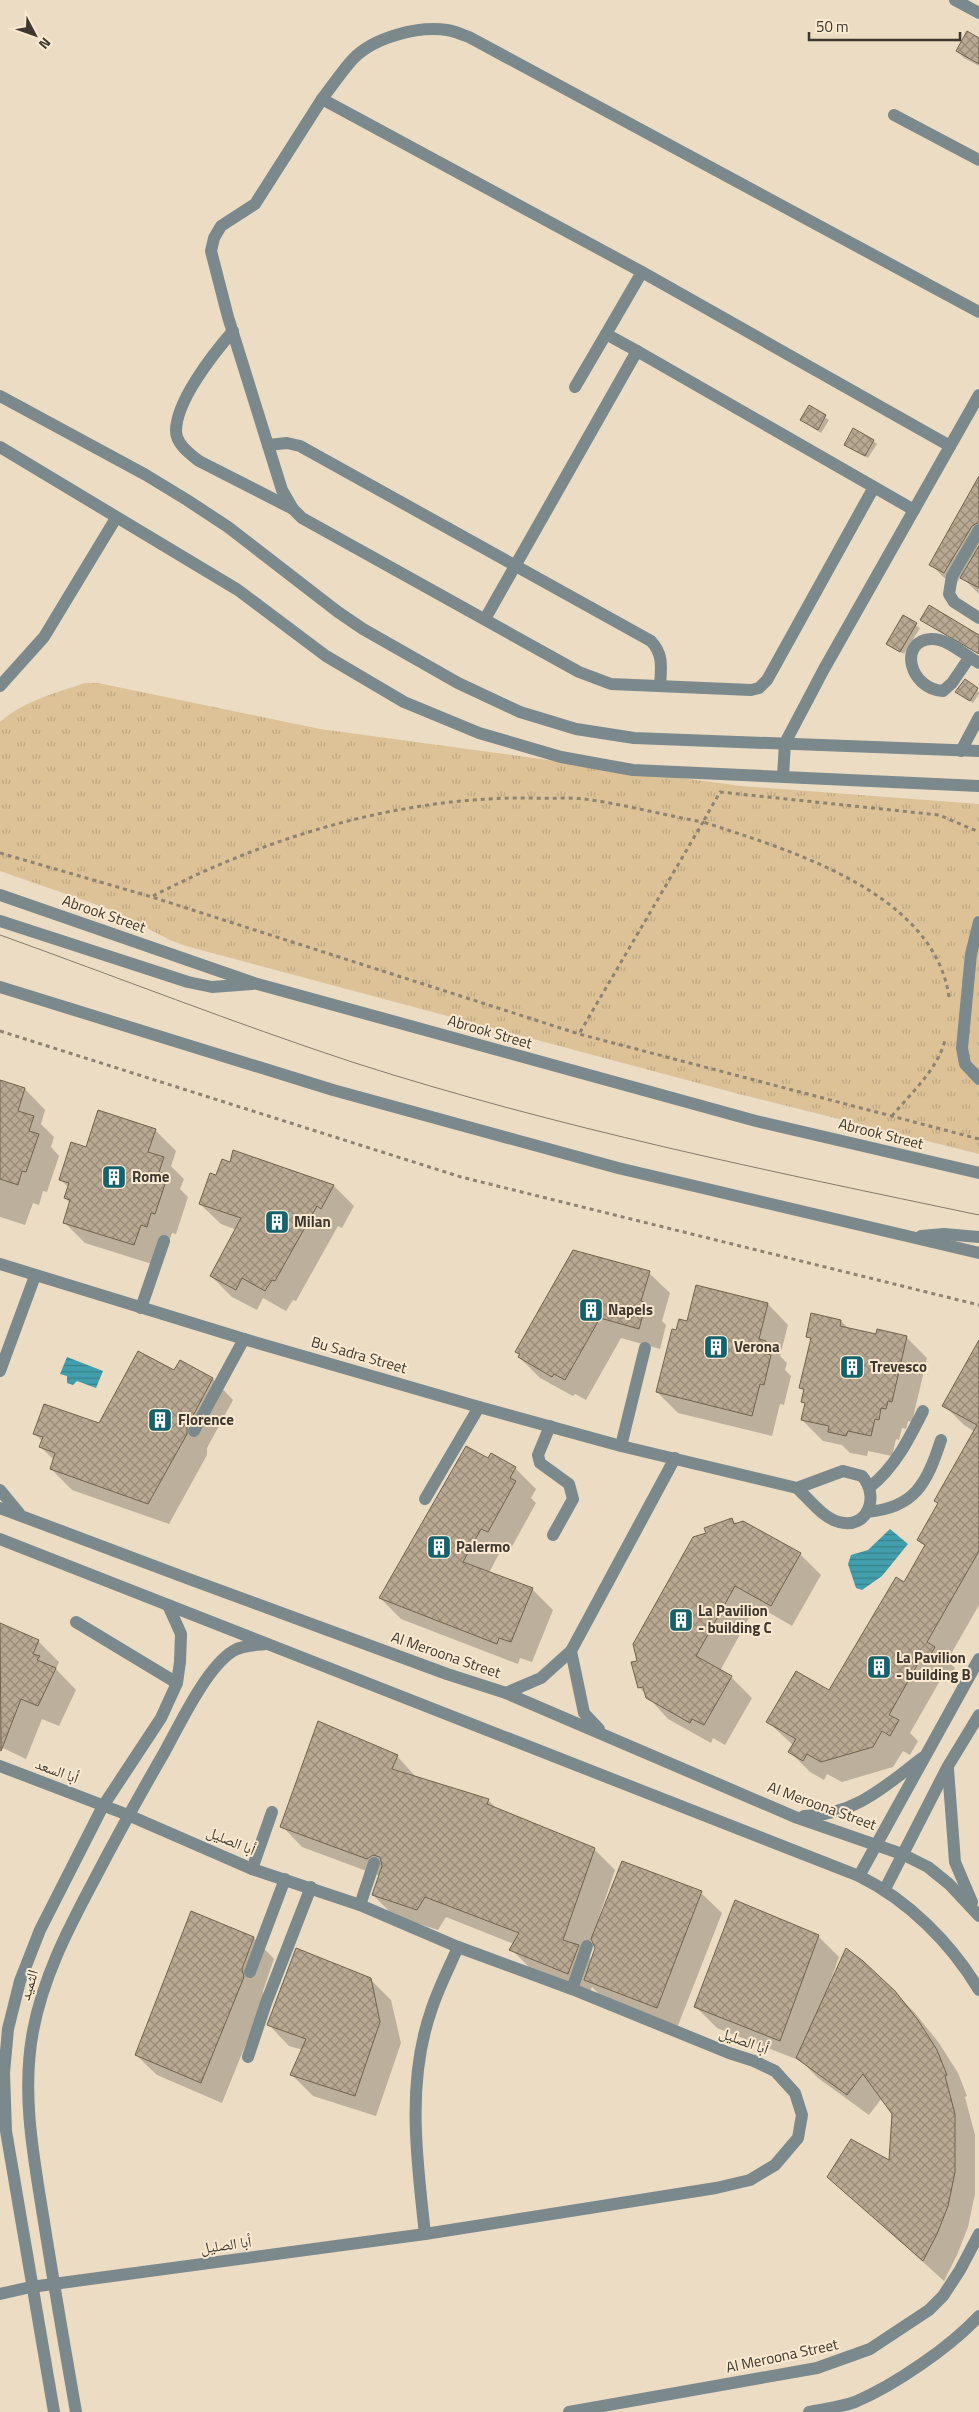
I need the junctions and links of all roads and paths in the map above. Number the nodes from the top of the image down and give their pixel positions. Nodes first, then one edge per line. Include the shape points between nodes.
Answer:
1 (955, 0) edge
2 (979, 13) edge
3 (322, 99) junction
4 (894, 115) dead end
5 (979, 160) edge
6 (642, 272) junction
7 (979, 312) edge
8 (233, 331) junction
9 (606, 334) junction
10 (637, 352) junction
11 (575, 387) dead end
12 (979, 395) edge
13 (0, 396) edge
14 (268, 444) junction
15 (950, 446) junction
16 (0, 447) edge
17 (874, 486) junction
18 (292, 510) junction
19 (914, 510) junction
20 (116, 518) junction
21 (979, 530) edge
22 (516, 565) junction
23 (979, 618) edge
24 (485, 619) junction
25 (974, 661) edge
26 (0, 686) edge
27 (660, 686) junction
28 (979, 717) edge
29 (785, 742) junction
30 (961, 751) junction
31 (979, 751) edge
32 (782, 776) junction
33 (979, 786) edge
34 (703, 822) junction
35 (979, 832) edge
36 (0, 853) edge
37 (2, 895) edge
38 (152, 897) junction
39 (0, 921) edge
40 (979, 922) edge
41 (254, 983) junction
42 (0, 986) edge
43 (950, 1003) dead end
44 (0, 1031) edge
45 (579, 1034) junction
46 (946, 1036) dead end
47 (979, 1080) edge
48 (892, 1116) junction
49 (979, 1139) edge
50 (979, 1173) edge
51 (979, 1236) edge
52 (906, 1237) junction
53 (164, 1241) dead end
54 (979, 1253) edge
55 (0, 1264) edge
56 (35, 1276) junction
57 (979, 1305) edge
58 (141, 1308) junction
59 (244, 1339) junction
60 (645, 1348) dead end
61 (0, 1371) edge
62 (479, 1407) junction
63 (923, 1411) dead end
64 (550, 1426) junction
65 (194, 1432) dead end
66 (940, 1440) dead end
67 (621, 1446) junction
68 (676, 1458) junction
69 (870, 1487) junction
70 (797, 1488) junction
71 (0, 1490) edge
72 (425, 1499) dead end
73 (0, 1508) edge
74 (867, 1512) junction
75 (23, 1517) junction
76 (553, 1535) dead end
77 (0, 1539) edge
78 (168, 1605) junction
79 (76, 1622) dead end
80 (270, 1644) junction
81 (570, 1651) junction
82 (979, 1659) edge
83 (177, 1683) junction
84 (506, 1693) junction
85 (979, 1715) edge
86 (603, 1733) junction
87 (926, 1755) junction
88 (0, 1766) edge
89 (948, 1766) junction
90 (103, 1806) junction
91 (272, 1812) dead end
92 (128, 1815) junction
93 (795, 1816) junction
94 (878, 1844) junction
95 (902, 1854) junction
96 (374, 1863) dead end
97 (252, 1869) junction
98 (859, 1876) junction
99 (285, 1879) junction
100 (312, 1887) junction
101 (885, 1889) junction
102 (360, 1905) junction
103 (979, 1916) edge
104 (587, 1946) dead end
105 (458, 1947) junction
106 (250, 1972) dead end
107 (572, 1989) junction
108 (979, 1990) edge
109 (248, 2057) dead end
110 (425, 2234) junction
111 (979, 2234) edge
112 (54, 2285) junction
113 (31, 2287) junction
114 (0, 2294) edge
115 (979, 2316) edge
116 (853, 2402) junction
117 (54, 2412) edge
118 (76, 2412) edge
119 (569, 2412) edge
120 (809, 2412) edge
121 (841, 2412) edge

1 - 2 street
3 - 6 street
3 - 7 street via 354,58 375,43 426,30 448,30 469,37
3 - 8 street via 255,204 221,226 214,238 212,262
4 - 5 street
6 - 9 street
6 - 15 street
8 - 14 street
8 - 18 street via 201,372 179,412 176,433 188,454
9 - 10 street
9 - 11 street
10 - 17 street
10 - 22 street
12 - 15 street
13 - 29 street via 187,500 228,527 350,620 493,700 548,721 605,734 663,740
14 - 18 street via 282,490
14 - 22 street via 300,446
15 - 19 street
16 - 20 street
17 - 19 street
17 - 27 street via 767,680 759,688
18 - 24 street
19 - 29 street
20 - 26 street via 44,637
20 - 32 street via 238,590 326,656 404,702 480,733 561,757 633,770
21 - 23 street via 952,576 948,594 954,602
22 - 24 street
22 - 27 street via 651,641 661,656
24 - 27 street via 578,672 611,684
25 - 25 street via 944,642 931,639 921,642 912,652 910,663 920,681 932,690 943,690
28 - 30 street
29 - 30 street
29 - 32 street
30 - 31 street
32 - 33 street
34 - 35 path via 720,792 939,815
34 - 38 path via 583,799 502,798 424,804 306,832 192,876
34 - 43 path via 771,844 850,878 896,909 924,938 946,976
34 - 45 path
36 - 38 path
37 - 41 street, Abrook Street
38 - 45 path
39 - 41 street via 188,982 212,987
40 - 47 street via 971,954 962,1048 965,1064
41 - 50 street, Abrook Street via 756,1121
42 - 52 street via 352,1095 618,1168
44 - 57 path via 461,1177
45 - 48 path
46 - 48 path via 942,1052
48 - 49 path
51 - 52 street
52 - 54 street
53 - 58 street
55 - 56 street, Bu Sadra Street
56 - 58 street, Bu Sadra Street
56 - 61 street
58 - 59 street, Bu Sadra Street
59 - 62 street, Bu Sadra Street
59 - 65 street
60 - 67 street
62 - 64 street, Bu Sadra Street
62 - 72 street
63 - 69 street via 895,1460
64 - 67 street, Bu Sadra Street
64 - 76 street via 538,1455 540,1463 569,1484 573,1499
66 - 74 street, Bu Sadra Street via 932,1466 917,1491 900,1506
67 - 68 street, Bu Sadra Street
68 - 70 street, Bu Sadra Street
68 - 81 street
69 - 70 street via 862,1476 843,1471
69 - 74 street via 872,1499
70 - 74 street, Bu Sadra Street via 838,1522 857,1520
71 - 75 street
73 - 75 street, Al Meroona Street
75 - 84 street, Al Meroona Street
77 - 78 street
78 - 80 street
78 - 83 street, الثميد via 181,1634
79 - 83 street
80 - 92 street, الثميد via 245,1646 222,1659 196,1697
80 - 98 street
81 - 84 street via 541,1678
81 - 86 street via 584,1713
82 - 87 street, Al Meroona Street
83 - 90 street, الثميد via 161,1718
84 - 86 street, Al Meroona Street
85 - 89 street
86 - 93 street, Al Meroona Street
87 - 93 street via 878,1792 856,1804 826,1816
87 - 94 street, Al Meroona Street
88 - 90 street, أبا السعد
89 - 95 street
89 - 103 street via 955,1862
90 - 92 street, أبا الصليل
90 - 113 street, الثميد via 28,1956 8,2029 4,2073 6,2130
91 - 97 street
92 - 97 street, أبا الصليل
92 - 112 street, الثميد via 59,1947 33,2032 28,2084 30,2135
93 - 94 street, Al Meroona Street
94 - 95 street, Al Meroona Street
94 - 98 street, Al Meroona Street
95 - 101 street
95 - 103 street, Al Meroona Street via 949,1884
96 - 102 street
97 - 99 street, أبا الصليل
98 - 101 street
99 - 100 street, أبا الصليل
99 - 106 street
100 - 102 street, أبا الصليل
100 - 109 street
101 - 108 street via 929,1926 967,1970
102 - 105 street, أبا الصليل
104 - 107 street
105 - 107 street, أبا الصليل
105 - 110 street via 430,2011 416,2090 416,2150
107 - 110 street, أبا الصليل via 775,2071 795,2093 802,2115 798,2138 775,2165 750,2180 706,2190
110 - 112 street, أبا الصليل
111 - 119 street, Al Meroona Street via 943,2296 929,2310 861,2352 817,2368
112 - 113 street, أبا الصليل
112 - 118 street, الثميد
113 - 114 street
113 - 117 street, الثميد
115 - 116 street via 917,2366
116 - 120 street
116 - 121 street

